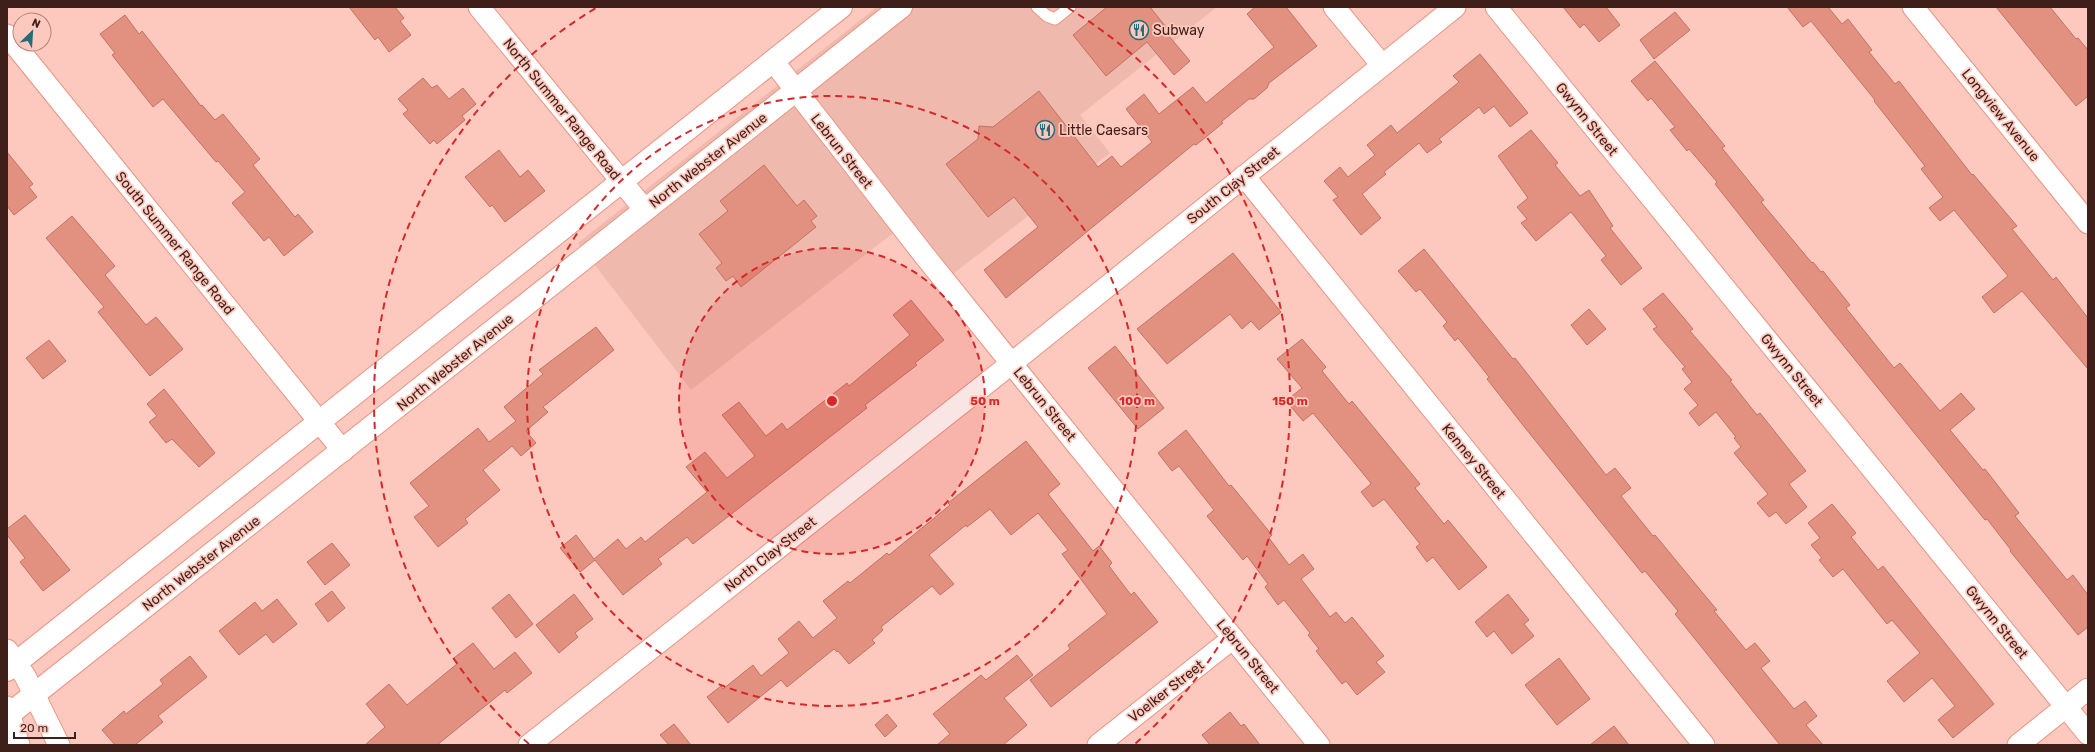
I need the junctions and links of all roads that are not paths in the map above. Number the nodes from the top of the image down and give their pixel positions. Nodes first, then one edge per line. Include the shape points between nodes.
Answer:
1 (479, 7) edge
2 (841, 7) edge
3 (901, 7) edge
4 (1037, 7) edge
5 (1070, 7) edge
6 (1334, 7) edge
7 (1455, 7) edge
8 (1496, 7) edge
9 (1913, 7) edge
10 (7, 35) edge
11 (773, 61) junction
12 (1382, 65) junction
13 (795, 91) junction
14 (1244, 176) junction
15 (622, 181) junction
16 (645, 210) junction
17 (2088, 222) edge
18 (1012, 363) junction
19 (320, 421) junction
20 (343, 450) junction
21 (1233, 638) junction
22 (10, 661) edge
23 (2088, 689) edge
24 (35, 694) junction
25 (2066, 707) junction
26 (8, 712) edge
27 (2088, 734) edge
28 (19, 745) edge
29 (59, 745) edge
30 (529, 745) edge
31 (1098, 745) edge
32 (1319, 745) edge
33 (1704, 745) edge
34 (2018, 745) edge

1 - 15 street, North Summer Range Road
2 - 11 main road
3 - 13 main road, North Webster Avenue
4 - 5 lane via 1043,14 1055,19
6 - 12 street
7 - 12 street, South Clay Street
8 - 25 street, Gwynn Street
9 - 17 street, Longview Avenue
10 - 19 street, South Summer Range Road
11 - 13 street, Lebrun Street
11 - 15 main road
12 - 14 street, South Clay Street
13 - 16 main road, North Webster Avenue
13 - 18 street, Lebrun Street
14 - 18 street, South Clay Street
14 - 33 street, Kenney Street
15 - 16 street, North Summer Range Road
15 - 19 main road
16 - 20 main road, North Webster Avenue
18 - 21 street, Lebrun Street
18 - 30 street, North Clay Street
19 - 20 street, South Summer Range Road
19 - 22 main road
20 - 24 main road, North Webster Avenue
21 - 31 street, Voelker Street
21 - 32 street, Lebrun Street
22 - 24 street
23 - 25 street
24 - 26 main road, North Webster Avenue
24 - 29 street
25 - 27 street, Gwynn Street
25 - 34 street
26 - 28 street

